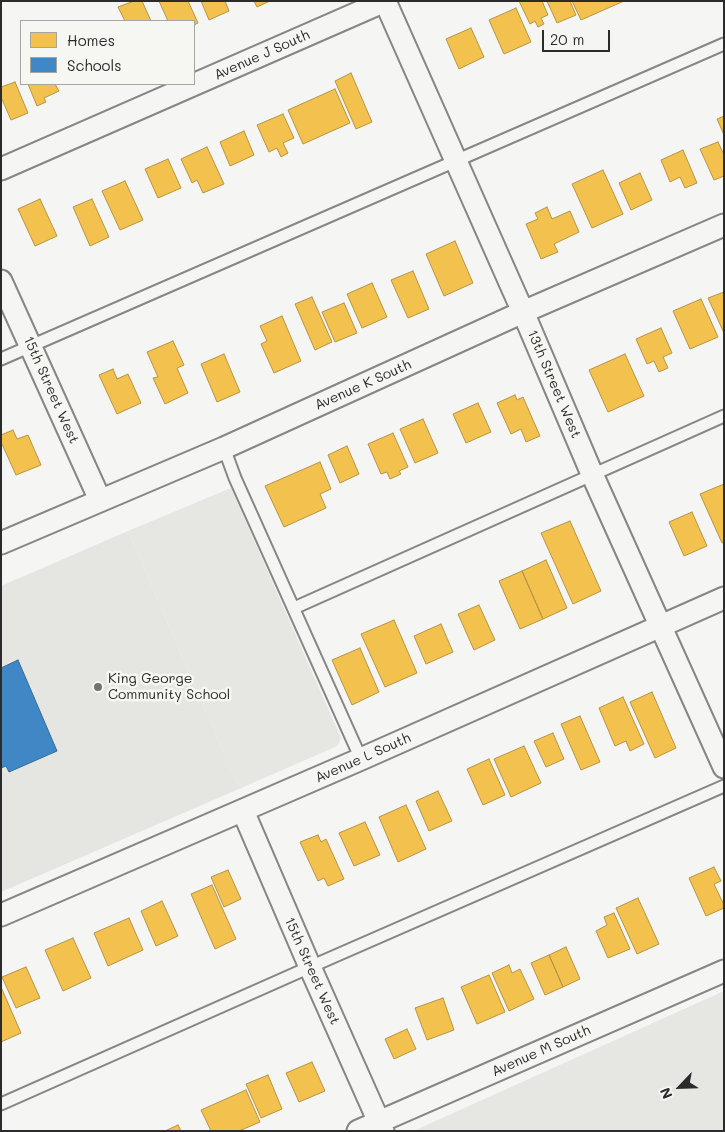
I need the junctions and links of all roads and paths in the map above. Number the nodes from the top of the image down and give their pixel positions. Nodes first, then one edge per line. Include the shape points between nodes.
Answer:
1 (385, 1) edge
2 (724, 44) edge
3 (195, 84) edge
4 (193, 85) edge
5 (456, 161) junction
6 (1, 169) edge
7 (724, 226) edge
8 (1, 280) edge
9 (524, 312) junction
10 (31, 346) junction
11 (1, 359) edge
12 (724, 416) edge
13 (224, 448) junction
14 (592, 474) junction
15 (100, 500) junction
16 (1, 543) edge
17 (724, 598) edge
18 (294, 608) junction
19 (661, 626) junction
20 (361, 759) junction
21 (724, 767) edge
22 (724, 786) edge
23 (243, 811) junction
24 (1, 915) edge
25 (310, 967) junction
26 (724, 971) edge
27 (1, 1104) edge
28 (381, 1126) edge
29 (358, 1131) edge

1 - 3 street, Avenue J South
1 - 5 street, 13th Street West
2 - 5 lane
4 - 6 street, Avenue J South
5 - 9 street, 13th Street West
5 - 10 lane
7 - 9 street, Avenue K South
8 - 10 street, 15th Street West
9 - 13 street, Avenue K South
9 - 14 street, 13th Street West
10 - 11 lane
10 - 15 street, 15th Street West
12 - 14 lane
13 - 15 street, Avenue K South
13 - 18 lane
14 - 18 lane
14 - 19 street, 13th Street West
15 - 16 street, Avenue K South
17 - 19 street, Avenue L South
18 - 20 lane
19 - 20 street, Avenue L South
19 - 21 street, 13th Street West
20 - 23 street, Avenue L South
22 - 25 lane
23 - 24 street, Avenue L South
23 - 25 street, 15th Street West
25 - 27 lane
25 - 28 street, 15th Street West
26 - 28 street, Avenue M South
28 - 29 street, Avenue M South

